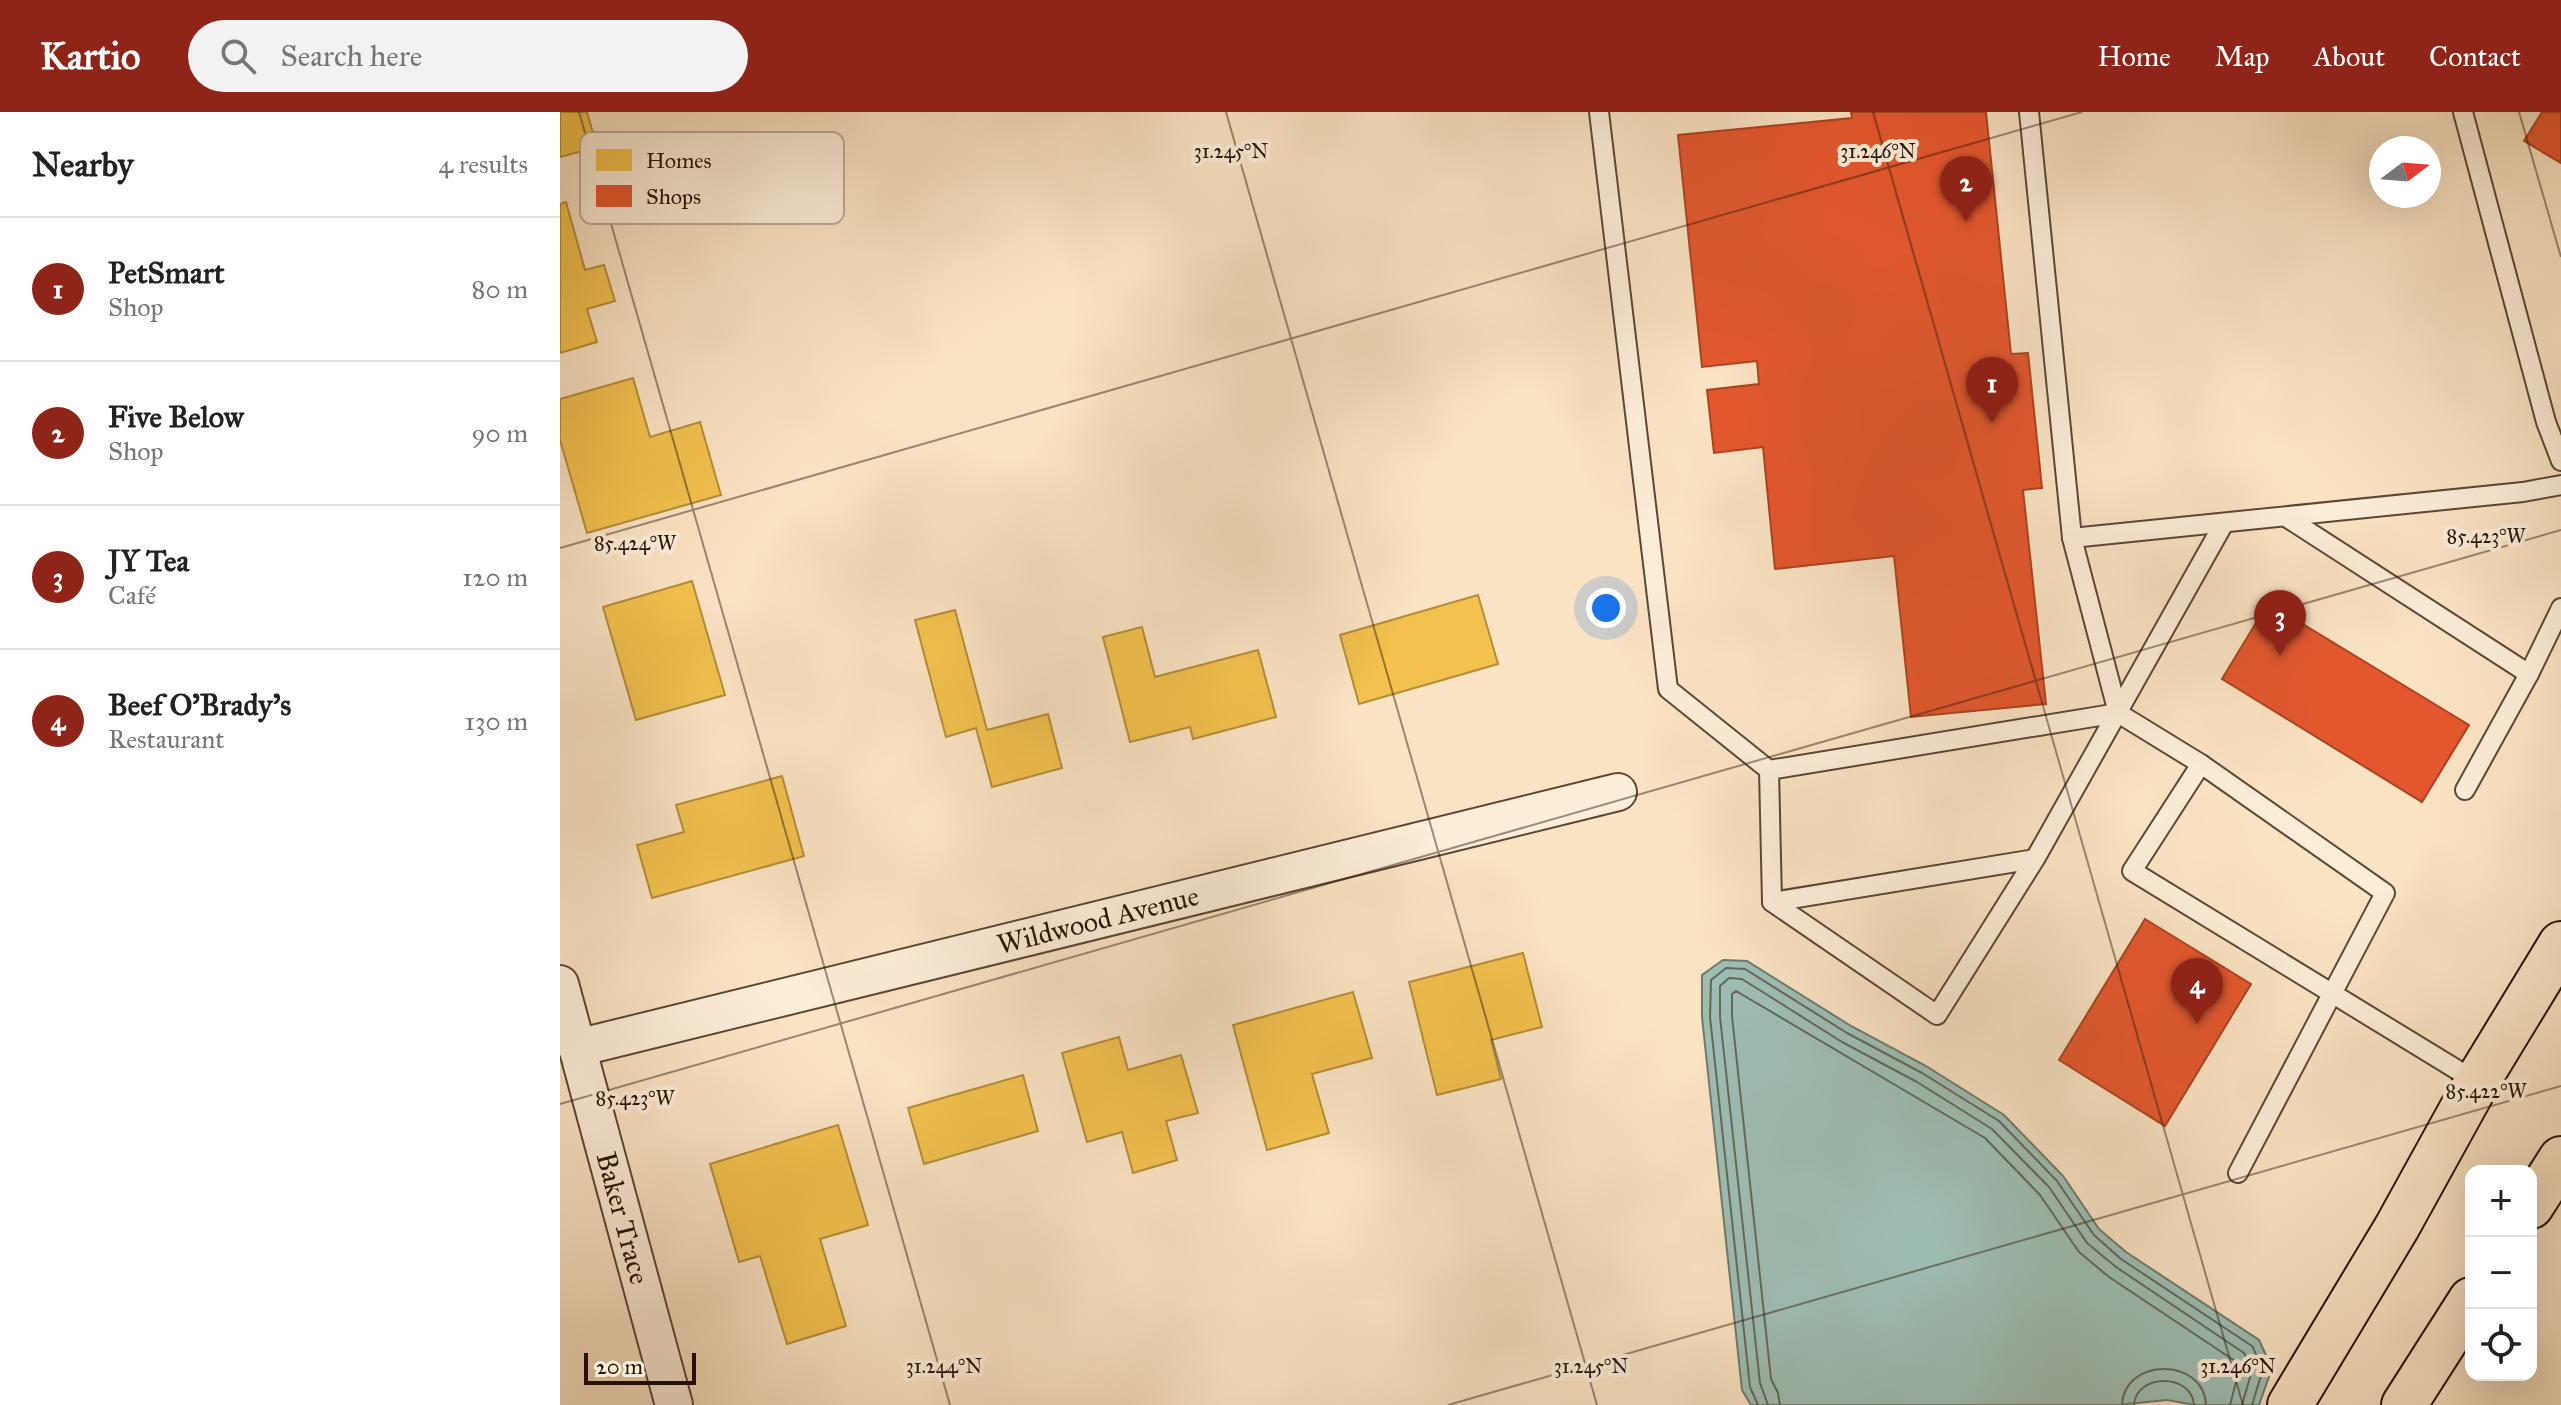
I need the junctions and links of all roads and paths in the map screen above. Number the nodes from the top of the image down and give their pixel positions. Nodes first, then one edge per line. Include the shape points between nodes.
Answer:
1 (1599, 112) edge
2 (2029, 112) edge
3 (2463, 112) edge
4 (2561, 461) edge
5 (2561, 485) edge
6 (2286, 517) junction
7 (2224, 523) junction
8 (2072, 538) junction
9 (2561, 608) edge
10 (2529, 674) junction
11 (2118, 713) junction
12 (2201, 764) junction
13 (1769, 770) junction
14 (2465, 790) dead end
15 (1618, 792) dead end
16 (2035, 859) junction
17 (1772, 902) junction
18 (2561, 944) edge
19 (560, 984) edge
20 (2332, 994) junction
21 (577, 1048) junction
22 (2477, 1082) junction
23 (2561, 1159) edge
24 (2238, 1173) dead end
25 (2537, 1197) edge
26 (2465, 1309) edge
27 (674, 1405) edge
28 (2290, 1405) edge
29 (2404, 1405) edge

1 - 13 lane via 1668,689
2 - 8 lane
3 - 4 lane
5 - 6 lane
6 - 7 lane
6 - 10 lane
7 - 8 lane
7 - 11 lane
8 - 11 lane
9 - 10 lane
10 - 14 lane
11 - 12 lane
11 - 13 lane
11 - 16 lane
12 - 20 lane via 2385,893
12 - 20 lane via 2132,871
13 - 17 lane
15 - 21 street, Wildwood Avenue
16 - 17 lane
16 - 17 lane via 1937,1015
18 - 22 main road
19 - 21 street, Baker Trace
20 - 22 lane
20 - 24 lane
21 - 27 street, Baker Trace
22 - 28 main road
23 - 25 main road
26 - 29 main road

